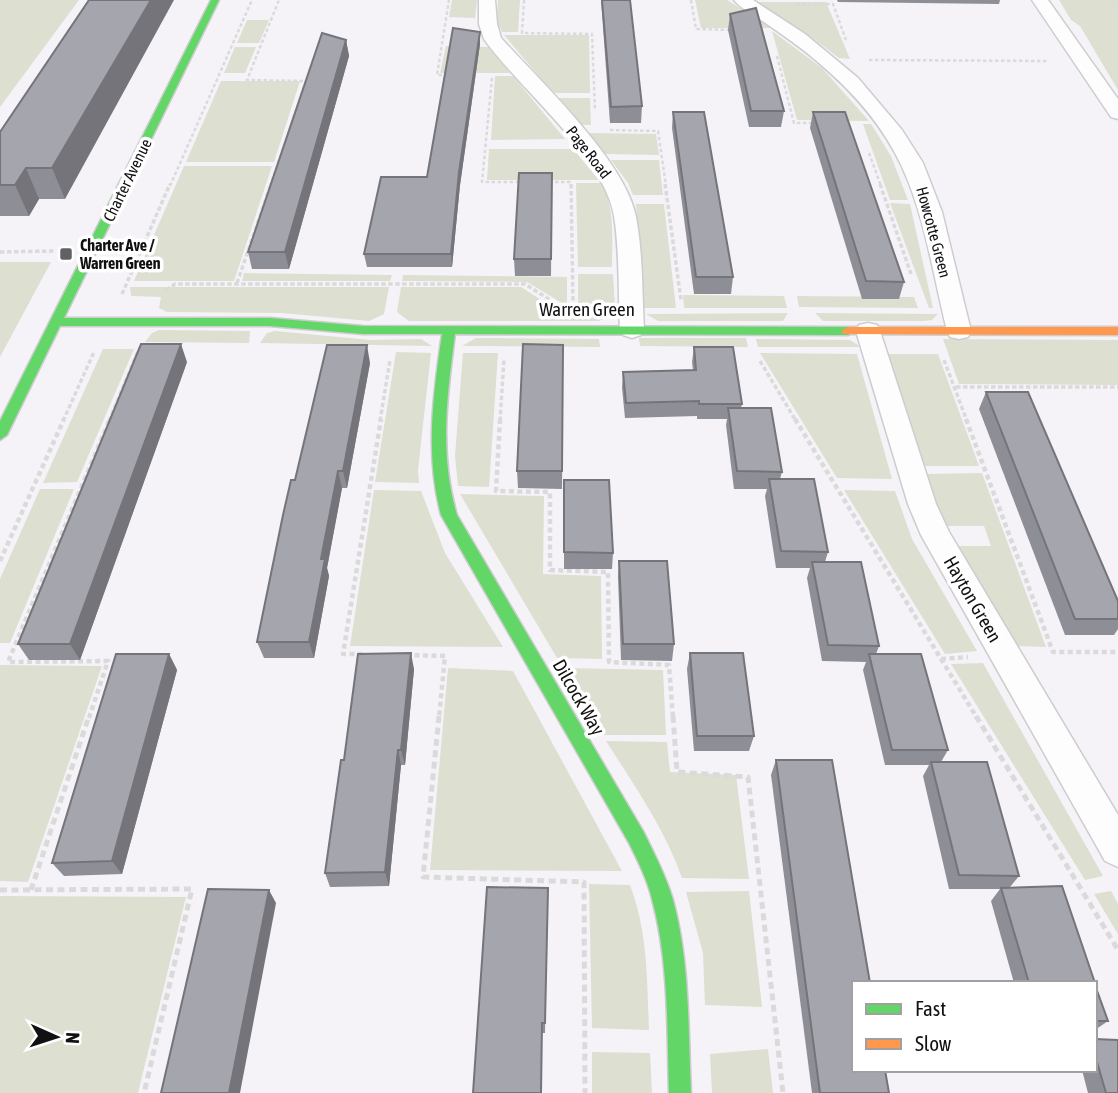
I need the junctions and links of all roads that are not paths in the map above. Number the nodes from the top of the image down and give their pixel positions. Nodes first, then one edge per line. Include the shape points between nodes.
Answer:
1 (215, 0) edge
2 (487, 0) edge
3 (742, 0) edge
4 (1040, 0) edge
5 (1118, 113) edge
6 (56, 322) junction
7 (449, 329) junction
8 (632, 330) junction
9 (867, 331) junction
10 (959, 331) junction
11 (1118, 331) edge
12 (0, 435) edge
13 (1118, 849) edge
14 (680, 1093) edge

1 - 6 street, Charter Avenue
2 - 8 street, Page Road via 493,39 615,186 625,216
3 - 10 street, Howcotte Green via 831,62 892,130 926,193
4 - 5 street
6 - 7 street, Warren Green via 270,322 363,330
6 - 12 street, Charter Avenue
7 - 8 street, Warren Green
7 - 14 street, Dilcock Way via 437,449 439,493 650,868 670,938
8 - 9 street, Warren Green
9 - 10 street, Warren Green
9 - 13 street, Hayton Green via 936,535
10 - 11 street, Warren Green

